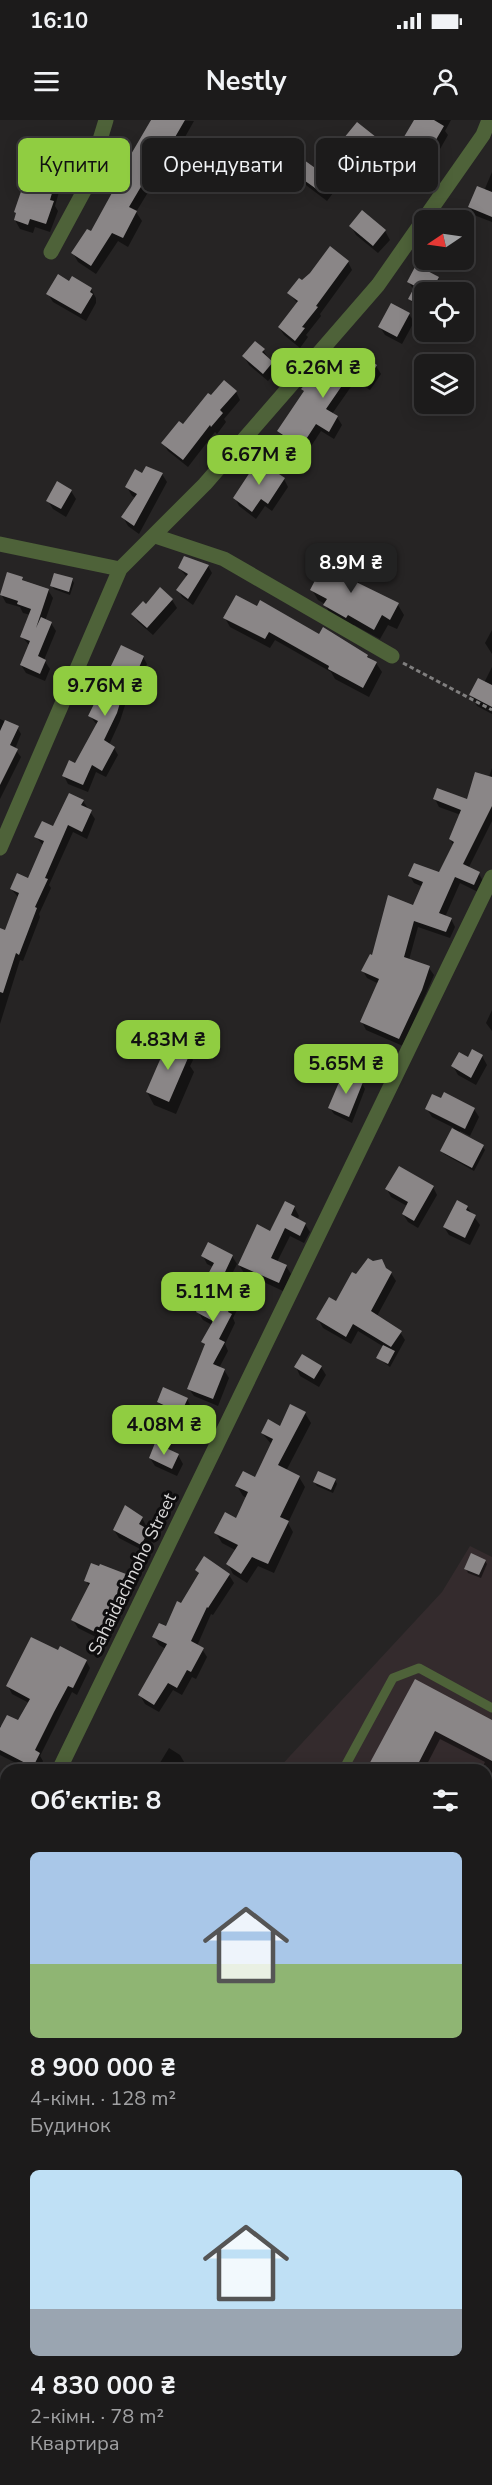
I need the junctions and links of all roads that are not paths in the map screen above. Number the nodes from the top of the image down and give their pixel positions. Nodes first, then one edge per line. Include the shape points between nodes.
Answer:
1 (106, 120) edge
2 (489, 120) edge
3 (51, 252) dead end
4 (156, 536) junction
5 (0, 544) edge
6 (120, 569) junction
7 (392, 656) road end
8 (0, 848) edge
9 (492, 877) edge
10 (492, 1708) edge
11 (62, 1764) edge
12 (346, 1764) edge

1 - 3 street via 85,189
2 - 4 street via 483,135 378,285
4 - 6 street
4 - 7 street via 224,559
5 - 6 street
6 - 8 street
9 - 11 street, Sahaidachnoho Street
10 - 12 lane via 419,1668 393,1678

